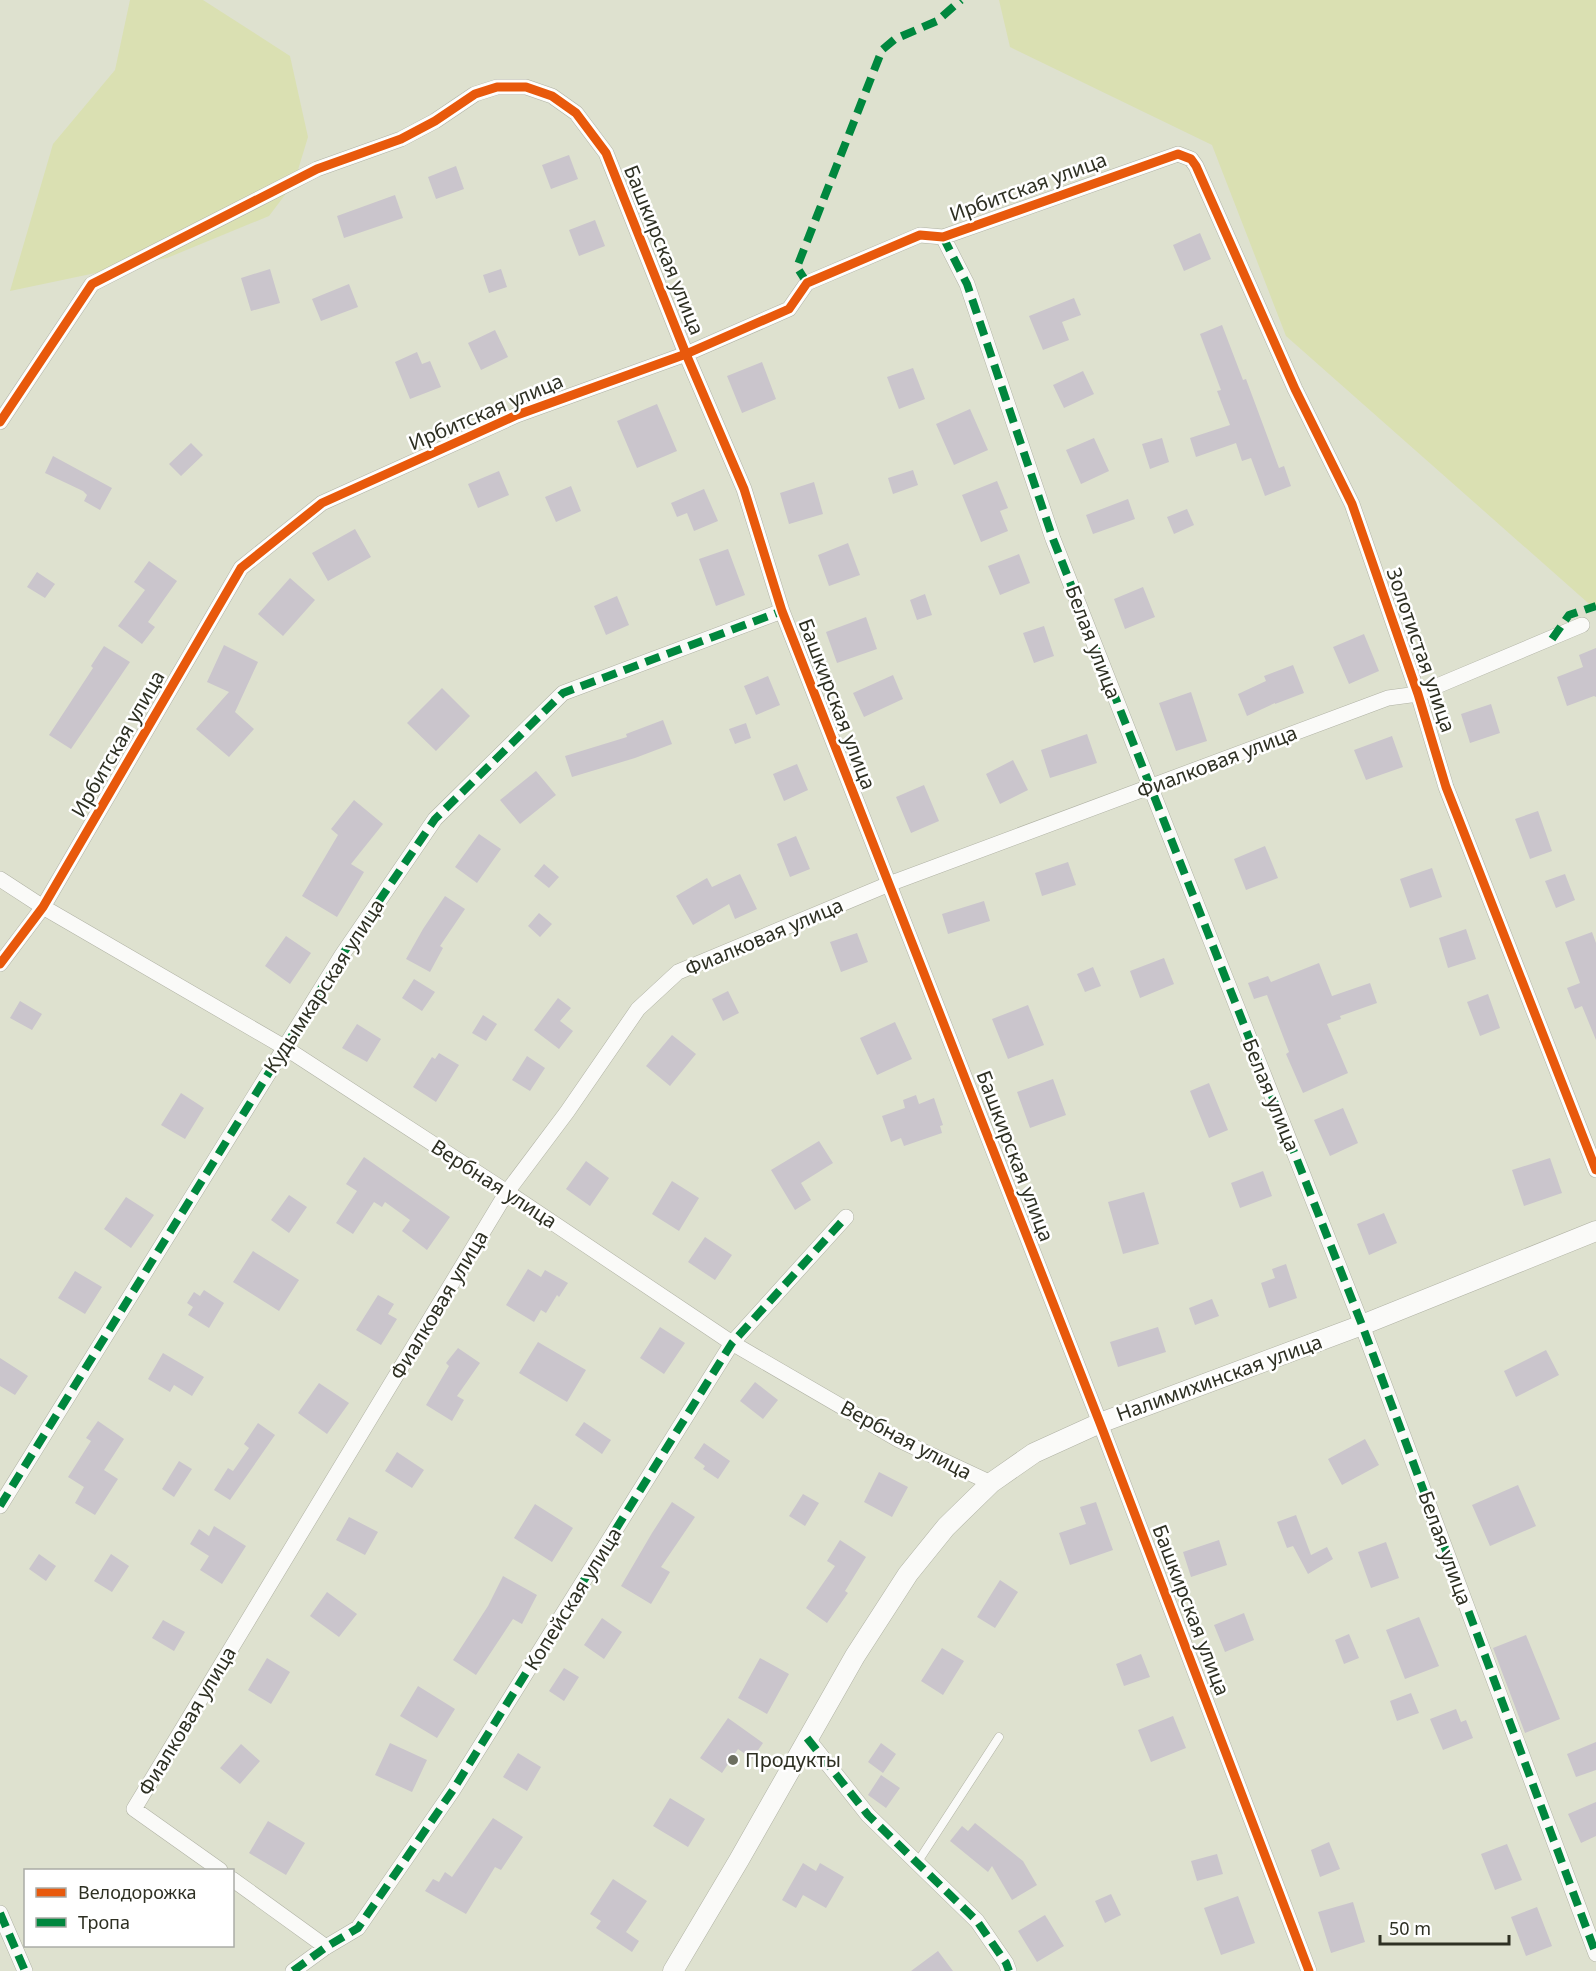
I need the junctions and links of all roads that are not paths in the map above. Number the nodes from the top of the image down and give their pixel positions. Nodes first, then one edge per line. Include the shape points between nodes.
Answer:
1 (1185, 155) joint
2 (943, 237) junction
3 (686, 354) junction
4 (0, 422) edge
5 (782, 611) junction
6 (1582, 625) dead end
7 (1418, 694) junction
8 (1150, 788) junction
9 (0, 879) edge
10 (889, 884) junction
11 (43, 907) junction
12 (0, 964) edge
13 (284, 1047) junction
14 (1596, 1170) edge
15 (507, 1192) junction
16 (846, 1217) dead end
17 (1596, 1231) edge
18 (1362, 1325) junction
19 (732, 1343) junction
20 (1100, 1423) junction
21 (991, 1483) junction
22 (0, 1506) edge
23 (999, 1737) dead end
24 (807, 1738) junction
25 (916, 1864) junction
26 (219, 1869) edge
27 (234, 1880) edge
28 (0, 1912) edge
29 (326, 1947) junction
30 (1596, 1954) edge
31 (25, 1971) edge
32 (293, 1971) edge
33 (673, 1971) edge
34 (1009, 1971) edge
35 (1309, 1971) edge

1 - 2 street, Ирбитская улица via 1171,155
1 - 7 street, Золотистая улица via 1196,166 1295,389 1352,504
2 - 3 street, Ирбитская улица via 921,235 807,283 789,309
2 - 8 street, Белая улица via 967,284 1053,539
3 - 4 street, Башкирская улица via 606,153 576,112 552,96 526,87 496,87 475,94 401,140 317,169 92,284
3 - 5 street, Башкирская улица via 744,489
3 - 11 street, Ирбитская улица via 517,415 322,503 241,568
5 - 10 street, Башкирская улица
5 - 13 street, Кудымкарская улица via 563,693 435,819
6 - 7 street, Фиалковая улица
7 - 8 street, Фиалковая улица via 1388,698
7 - 14 street, Золотистая улица via 1446,787
8 - 10 street, Фиалковая улица
8 - 18 street, Белая улица
9 - 11 street, Вербная улица
10 - 15 street, Фиалковая улица via 678,972 638,1010
10 - 20 street, Башкирская улица
11 - 12 street, Ирбитская улица
11 - 13 street, Вербная улица
13 - 15 street, Вербная улица
13 - 22 street, Кудымкарская улица
15 - 19 street, Вербная улица
15 - 26 street, Фиалковая улица via 134,1809
16 - 19 street, Копейская улица
17 - 18 street, Налимихинская улица
18 - 20 street, Налимихинская улица
18 - 30 street, Белая улица
19 - 21 street, Вербная улица via 899,1440
19 - 29 street, Копейская улица via 453,1790 357,1928
20 - 21 street, Налимихинская улица via 1034,1453
20 - 35 street, Башкирская улица
21 - 24 street, Налимихинская улица via 946,1527 908,1574
23 - 25 lane
24 - 25 street via 867,1815
24 - 33 street, Налимихинская улица
25 - 34 street via 977,1921
27 - 29 street
28 - 31 street
29 - 32 street, Копейская улица

